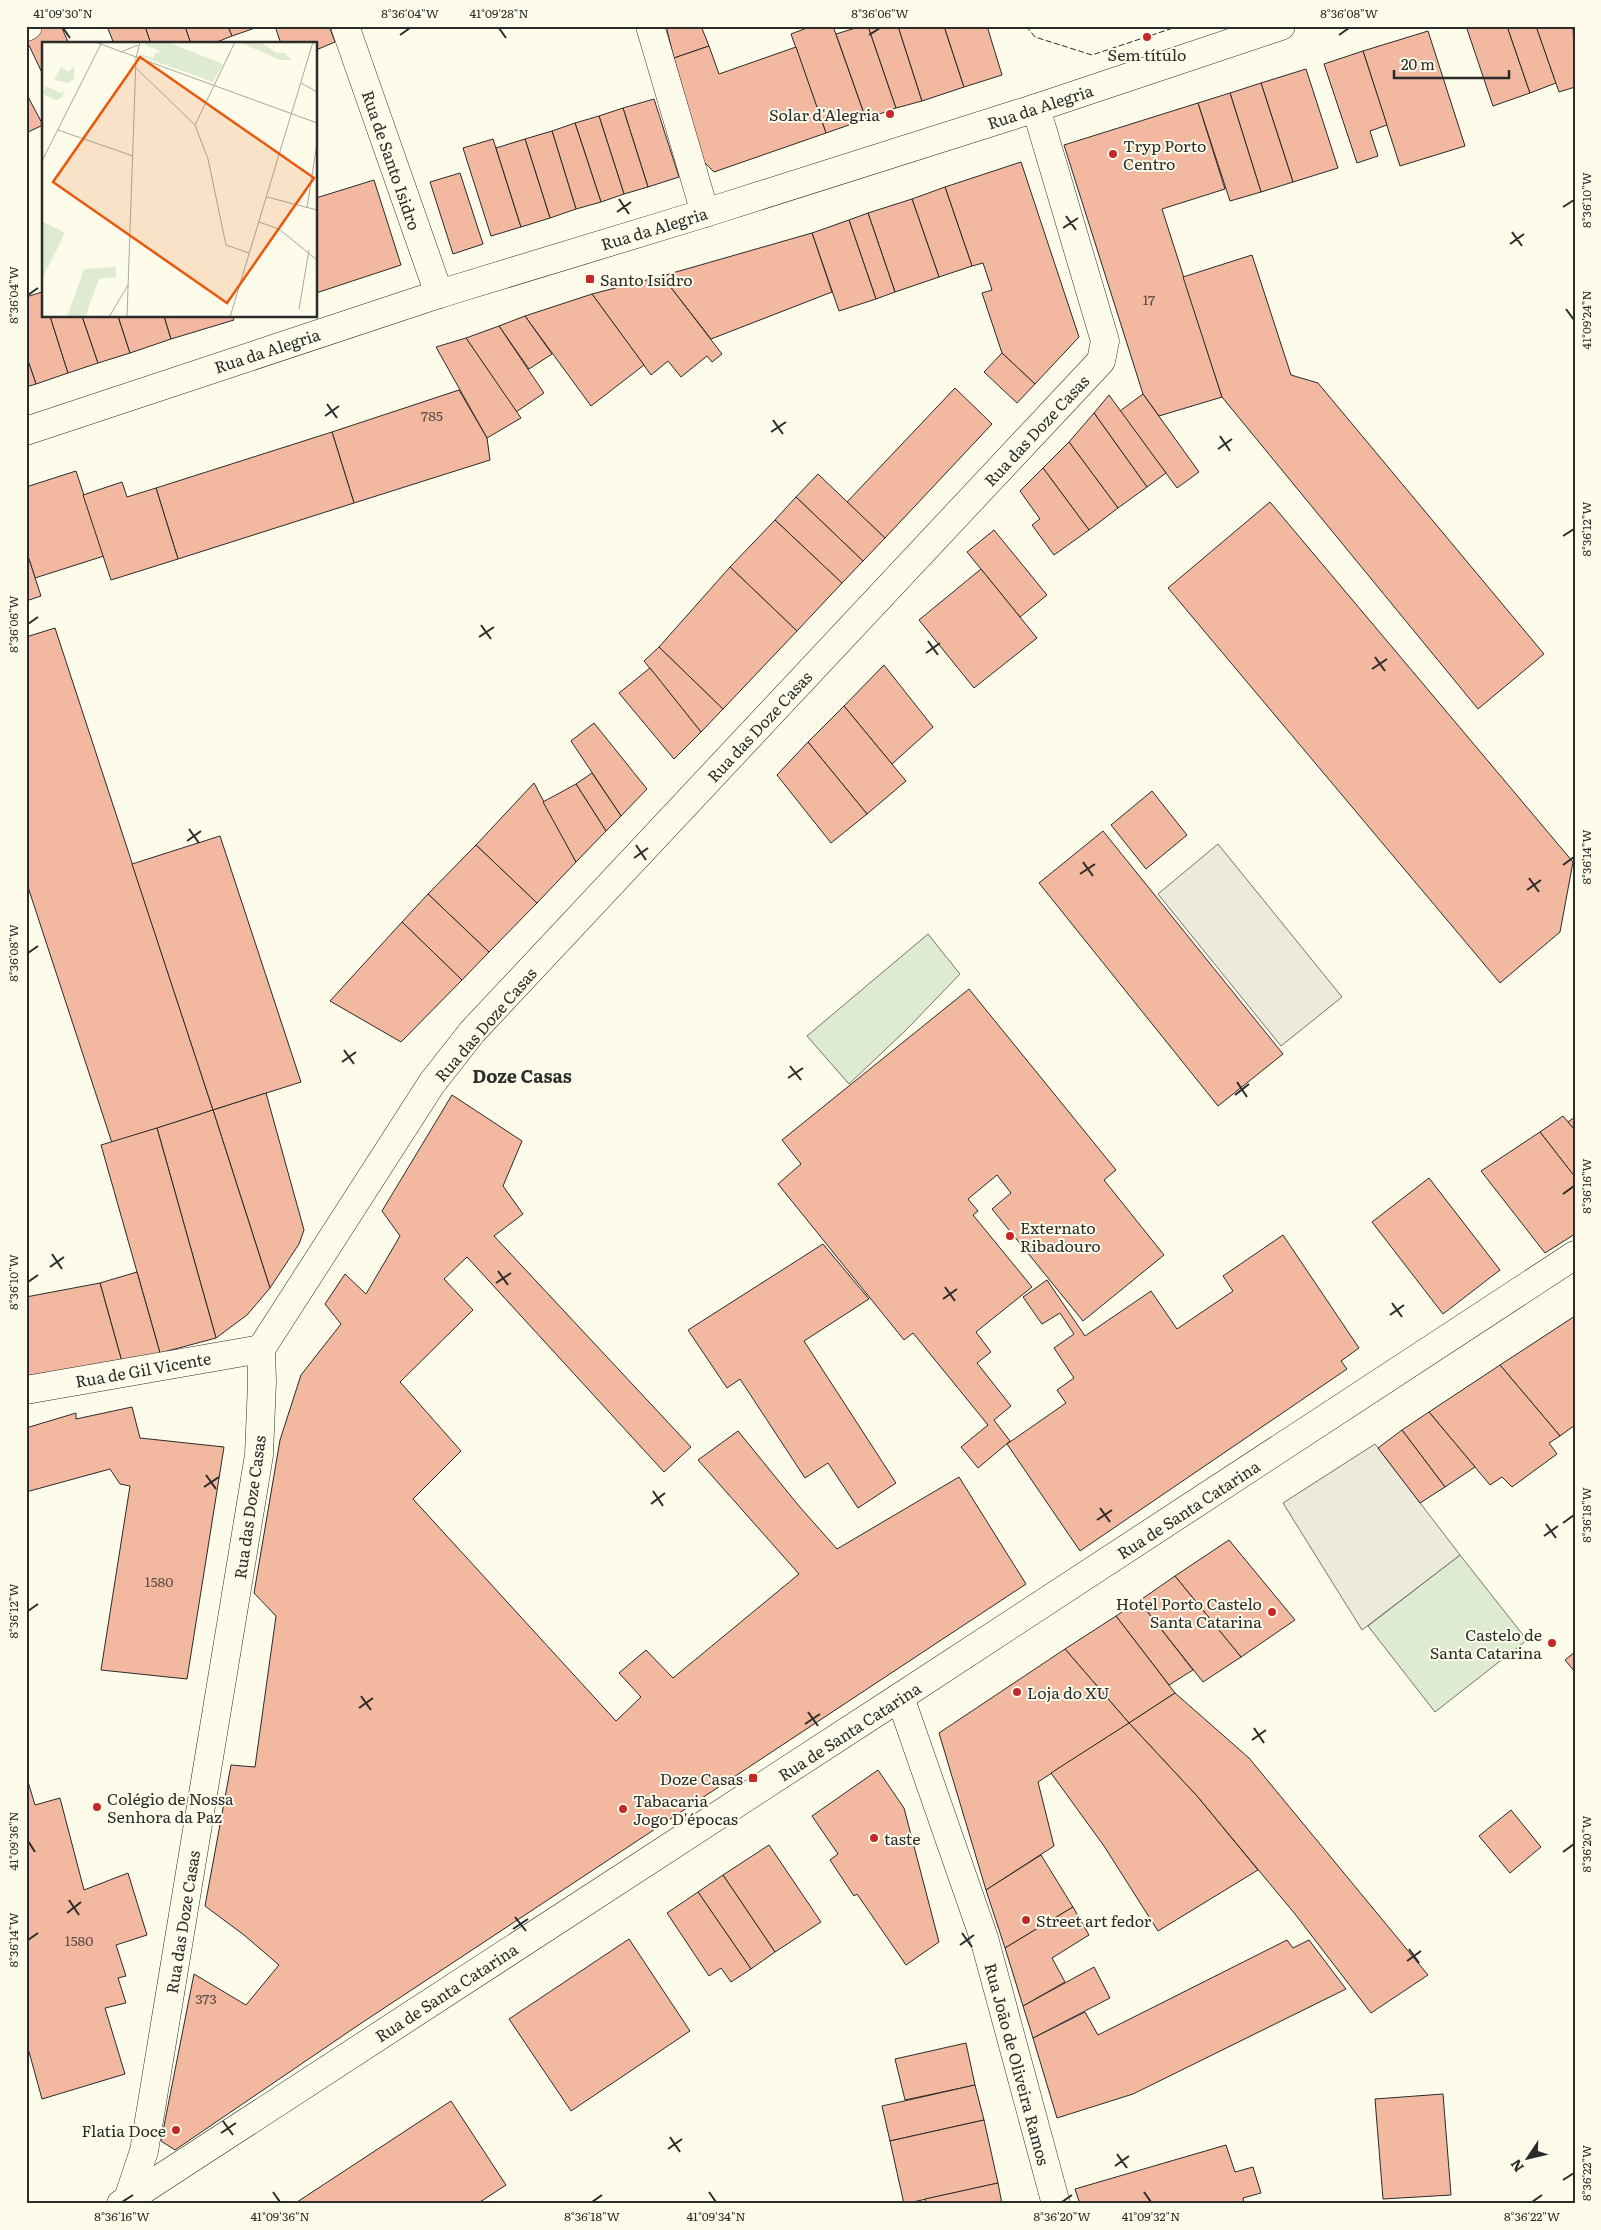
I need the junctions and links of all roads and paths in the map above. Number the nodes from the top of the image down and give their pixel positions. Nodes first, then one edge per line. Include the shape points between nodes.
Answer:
1 (344, 26) edge
2 (650, 26) edge
3 (1281, 26) edge
4 (1036, 108) junction
5 (705, 213) junction
6 (439, 294) junction
7 (26, 431) edge
8 (1575, 1255) edge
9 (261, 1349) junction
10 (26, 1390) edge
11 (900, 1698) junction
12 (124, 2201) edge
13 (1056, 2204) edge

1 - 6 street, Rua de Santo Isidro
2 - 5 street
3 - 4 street, Rua da Alegria
4 - 5 street, Rua da Alegria
4 - 9 street, Rua das Doze Casas via 1105,341 1101,361 472,1032 432,1083
5 - 6 street, Rua da Alegria
6 - 7 street, Rua da Alegria
8 - 11 street, Rua de Santa Catarina
9 - 10 street, Rua de Gil Vicente
9 - 12 street, Rua das Doze Casas via 259,1455 144,2151
11 - 12 street, Rua de Santa Catarina
11 - 13 street, Rua João de Oliveira Ramos via 984,1938

